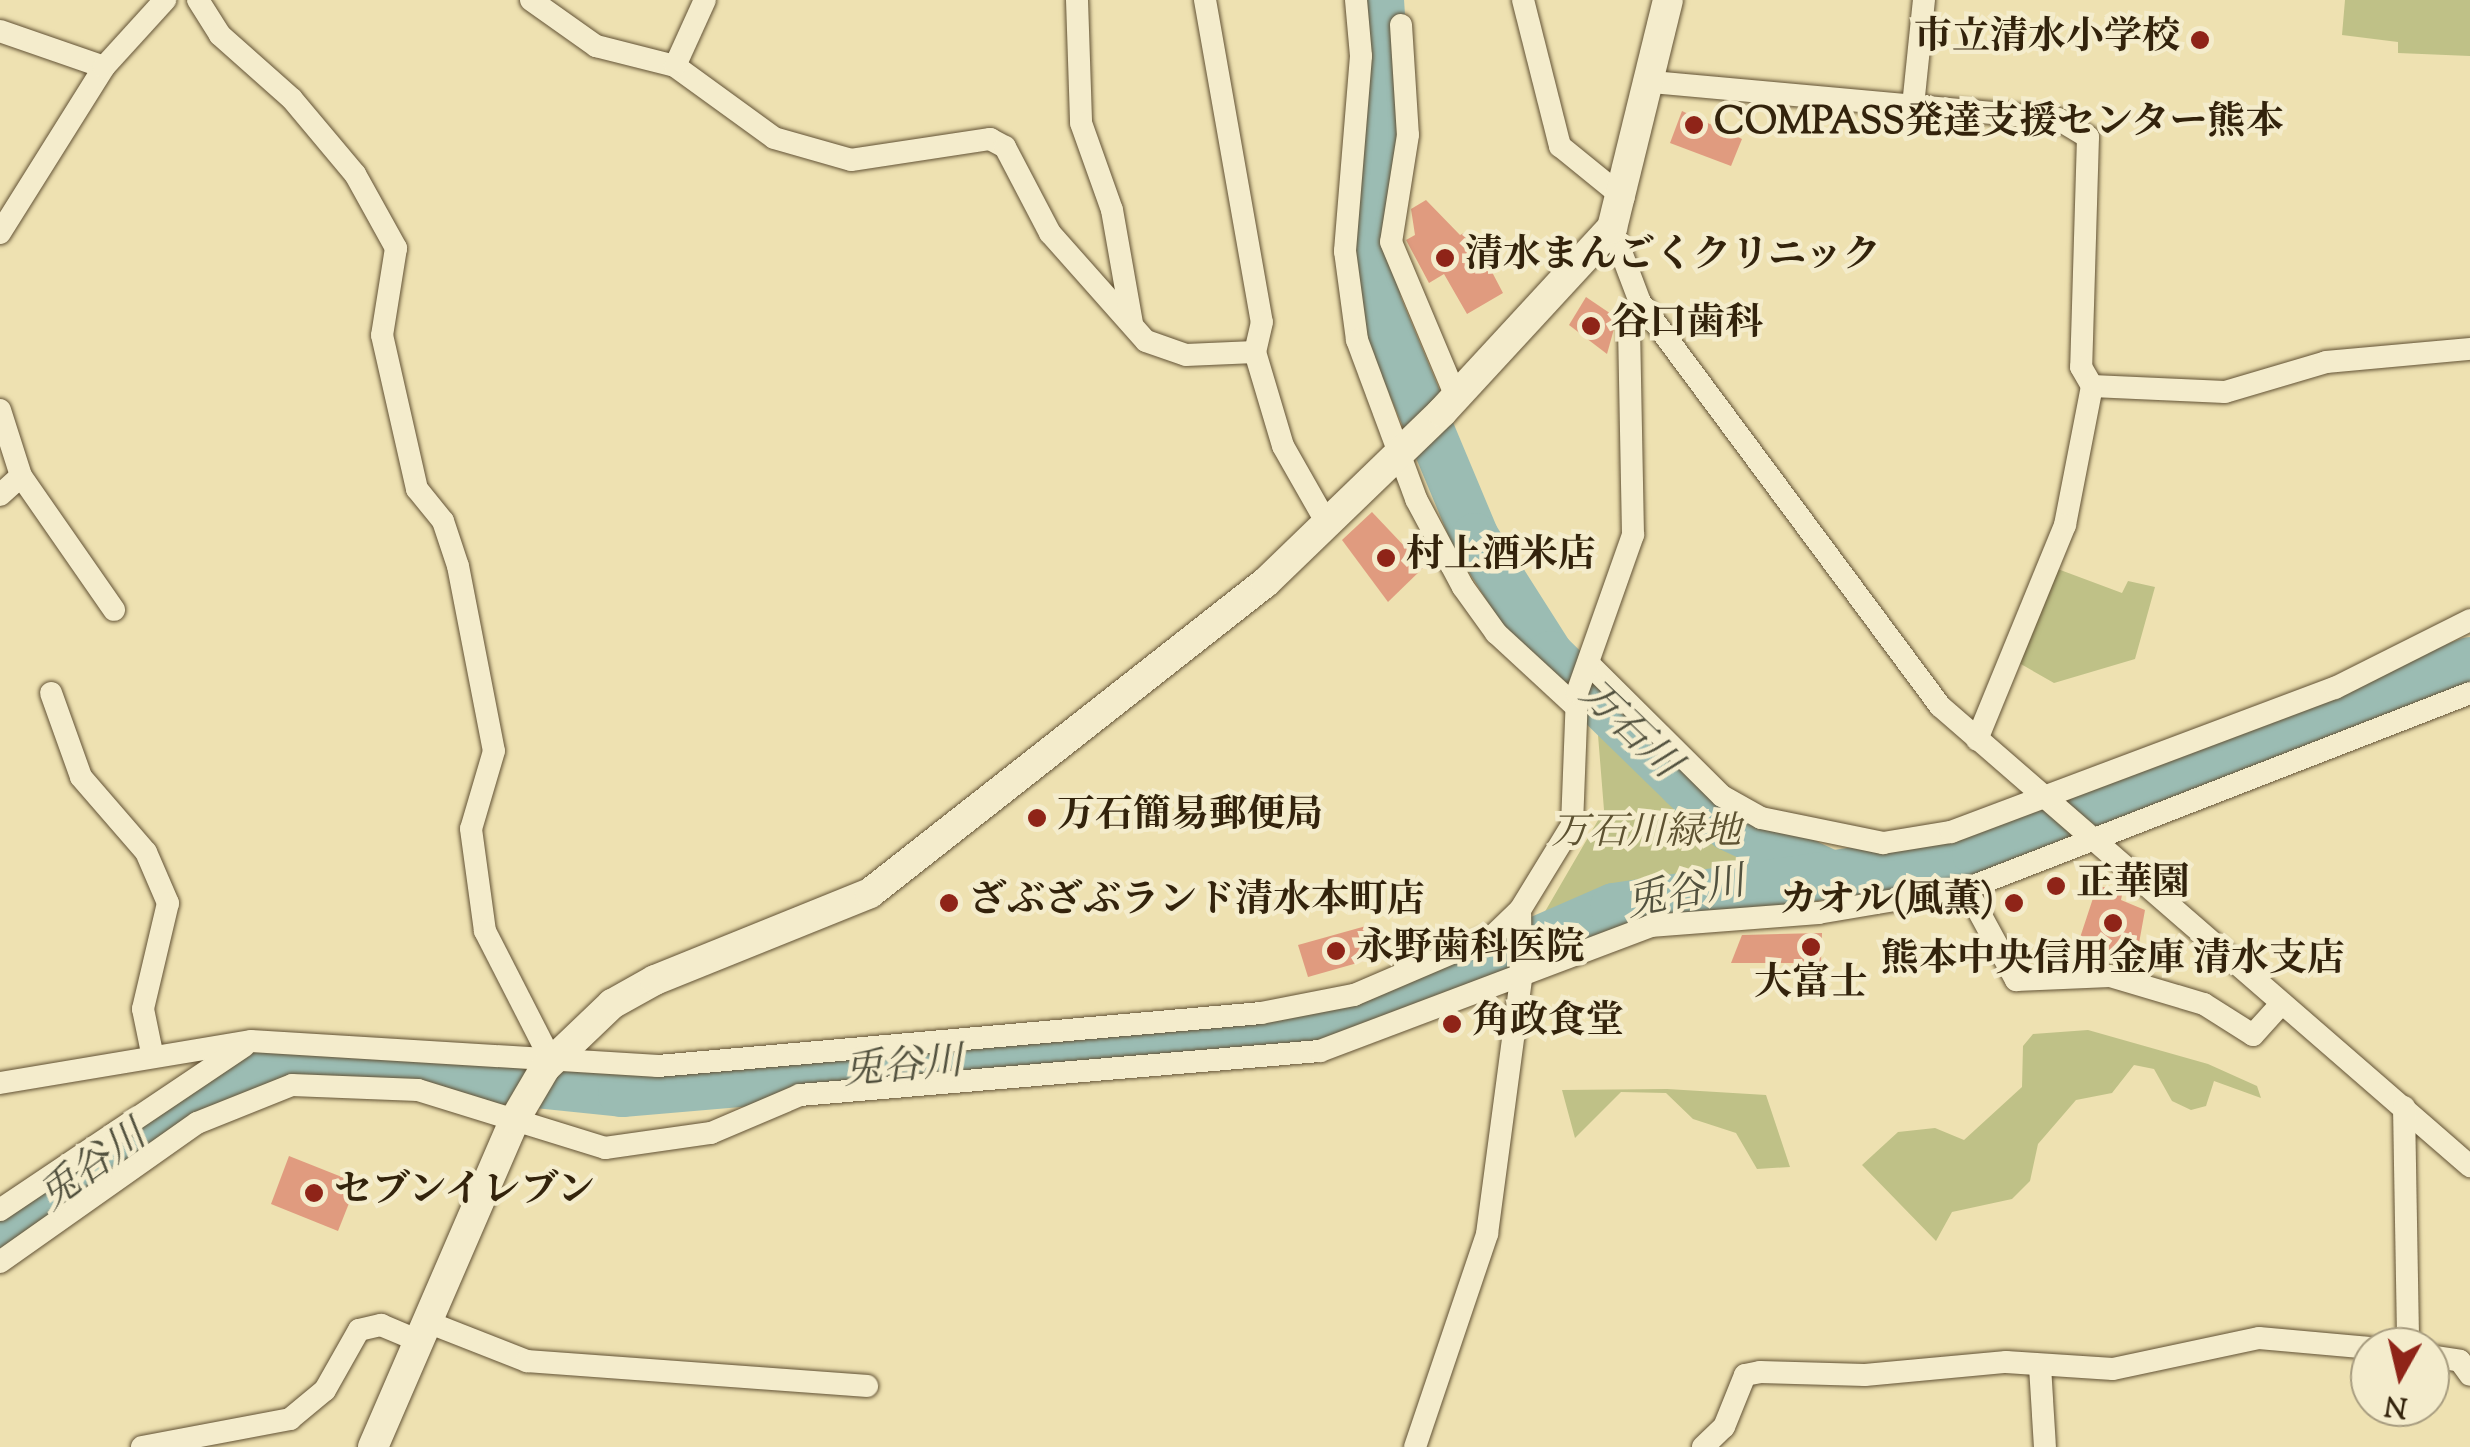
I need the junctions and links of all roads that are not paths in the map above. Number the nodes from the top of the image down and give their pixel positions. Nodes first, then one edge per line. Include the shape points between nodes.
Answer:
1 (166, 0) edge
2 (198, 0) edge
3 (531, 0) edge
4 (705, 0) edge
5 (1077, 0) edge
6 (1205, 0) edge
7 (1356, 0) edge
8 (1522, 0) edge
9 (1668, 0) edge
10 (1924, 0) edge
11 (1402, 25) dead end
12 (0, 31) edge
13 (675, 66) junction
14 (104, 68) junction
15 (1652, 82) junction
16 (1913, 106) junction
17 (1624, 198) junction
18 (1612, 228) junction
19 (0, 233) edge
20 (1640, 302) junction
21 (1132, 323) junction
22 (2470, 349) edge
23 (1255, 352) junction
24 (2092, 386) junction
25 (1449, 405) junction
26 (0, 410) edge
27 (1406, 448) junction
28 (22, 476) junction
29 (0, 495) edge
30 (1325, 520) junction
31 (114, 610) dead end
32 (2470, 620) edge
33 (1582, 684) junction
34 (52, 693) dead end
35 (2470, 693) edge
36 (1977, 740) junction
37 (2046, 801) junction
38 (2091, 839) junction
39 (1966, 888) junction
40 (1522, 921) junction
41 (1521, 968) junction
42 (2282, 1004) junction
43 (251, 1042) junction
44 (152, 1053) junction
45 (548, 1065) junction
46 (0, 1084) edge
47 (2404, 1107) junction
48 (520, 1108) junction
49 (2470, 1166) edge
50 (0, 1210) edge
51 (0, 1262) edge
52 (2408, 1327) edge
53 (421, 1330) junction
54 (2350, 1346) edge
55 (2450, 1359) edge
56 (2040, 1366) junction
57 (2470, 1374) edge
58 (867, 1386) dead end
59 (142, 1447) edge
60 (374, 1447) edge
61 (1415, 1447) edge
62 (1703, 1447) edge
63 (2045, 1447) edge

1 - 14 street
2 - 45 street via 220,36 355,174 396,248 382,335 417,490 442,521 458,566 494,751 471,829 486,931
3 - 13 street via 596,46
4 - 13 street
5 - 21 street via 1081,122 1112,210
6 - 23 street via 1262,322
7 - 27 street via 1347,278 1357,340
8 - 17 street via 1560,146
9 - 15 street
10 - 16 street
11 - 25 street via 1408,135 1390,242
12 - 14 street
13 - 21 street via 752,127 838,158 990,139 1005,147 1050,233
14 - 19 street
15 - 16 street
15 - 17 street
16 - 24 street via 2058,119 2088,136 2081,367
17 - 18 street
18 - 20 street
18 - 25 street
20 - 33 street via 1630,328 1633,535
20 - 36 street via 1859,600
21 - 23 street via 1165,352
22 - 24 street via 2326,362 2225,392
23 - 30 street via 1283,446
24 - 36 street via 2065,525
25 - 27 street
26 - 28 street
27 - 30 street
27 - 33 street via 1462,587 1496,633
28 - 29 street
28 - 31 street
30 - 45 street via 1266,582 870,893 655,980 612,1004
32 - 37 street via 2366,676
33 - 37 street via 1722,796 1760,818 1884,843 1951,832
33 - 40 street via 1572,825
34 - 44 street via 81,777 146,852 168,903 143,1009
35 - 38 street
36 - 37 street
37 - 38 street
38 - 39 street
38 - 42 street
39 - 41 street via 1818,914 1650,926
39 - 42 street via 2016,980 2110,976 2204,1004 2254,1035
40 - 41 street
40 - 45 street via 1310,1007 658,1066
41 - 48 street via 1320,1052 800,1095 711,1133 605,1148
41 - 61 street via 1487,1234
42 - 47 street
43 - 44 street
43 - 45 street
43 - 50 street
44 - 46 street
45 - 48 street
47 - 49 street
47 - 52 street
48 - 51 street via 418,1090 292,1085 197,1123
48 - 53 street
53 - 58 street via 527,1361
53 - 59 street via 358,1330 325,1390 290,1420
53 - 60 street
54 - 56 street via 2259,1338 2167,1364
55 - 57 street
56 - 62 street via 1760,1372 1745,1376 1724,1426
56 - 63 street

